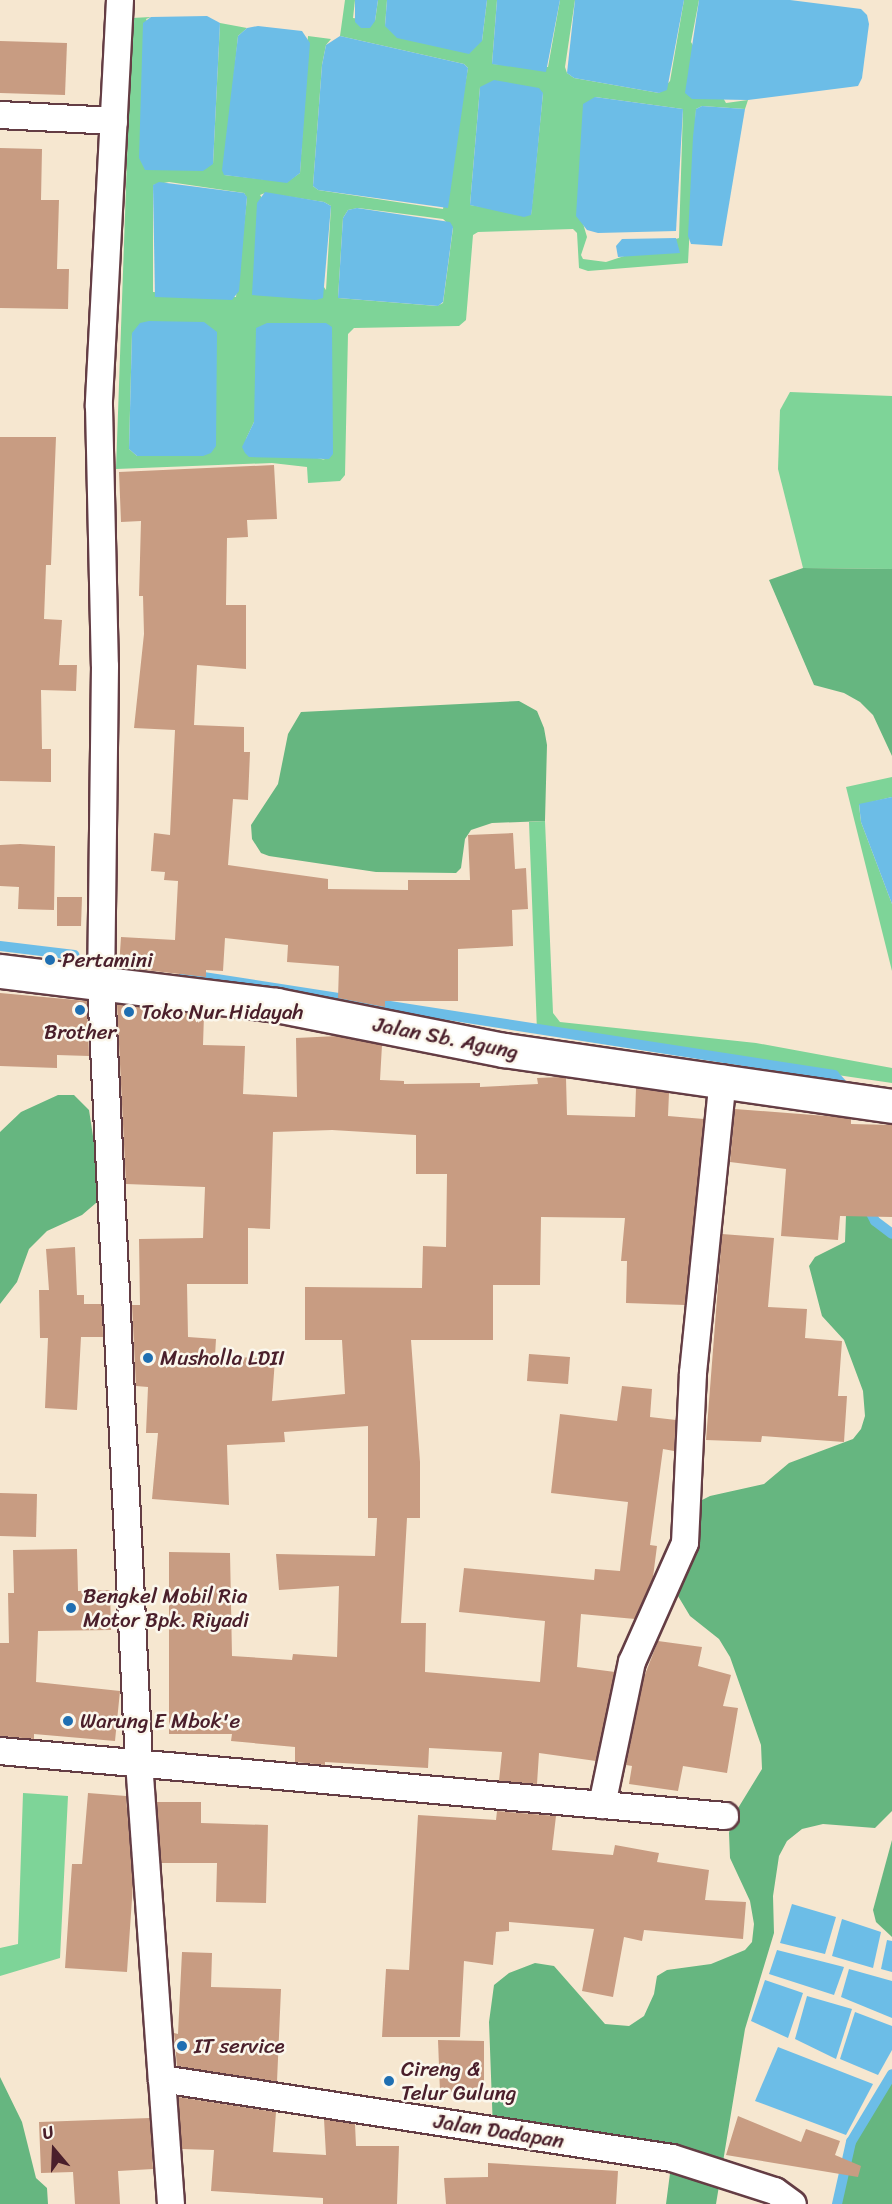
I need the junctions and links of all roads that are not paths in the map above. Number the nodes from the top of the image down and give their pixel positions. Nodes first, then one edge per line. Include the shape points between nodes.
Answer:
1 (120, 0) edge
2 (0, 115) edge
3 (114, 121) junction
4 (0, 971) edge
5 (101, 986) junction
6 (723, 1079) junction
7 (892, 1106) edge
8 (0, 1751) edge
9 (139, 1762) junction
10 (602, 1805) junction
11 (725, 1816) dead end
12 (162, 2079) junction
13 (171, 2204) edge
14 (793, 2204) edge

1 - 3 street
2 - 3 street
3 - 5 street via 99,406 105,666
4 - 5 street, Jalan Sb. Agung
5 - 6 street, Jalan Sb. Agung via 276,1005 504,1050
5 - 9 street
6 - 7 street, Jalan Sb. Agung
6 - 10 street via 693,1373 685,1543 632,1662
8 - 9 street
9 - 10 street
9 - 12 street
10 - 11 street
12 - 13 street
12 - 14 street, Jalan Dadapan via 672,2158 775,2191

